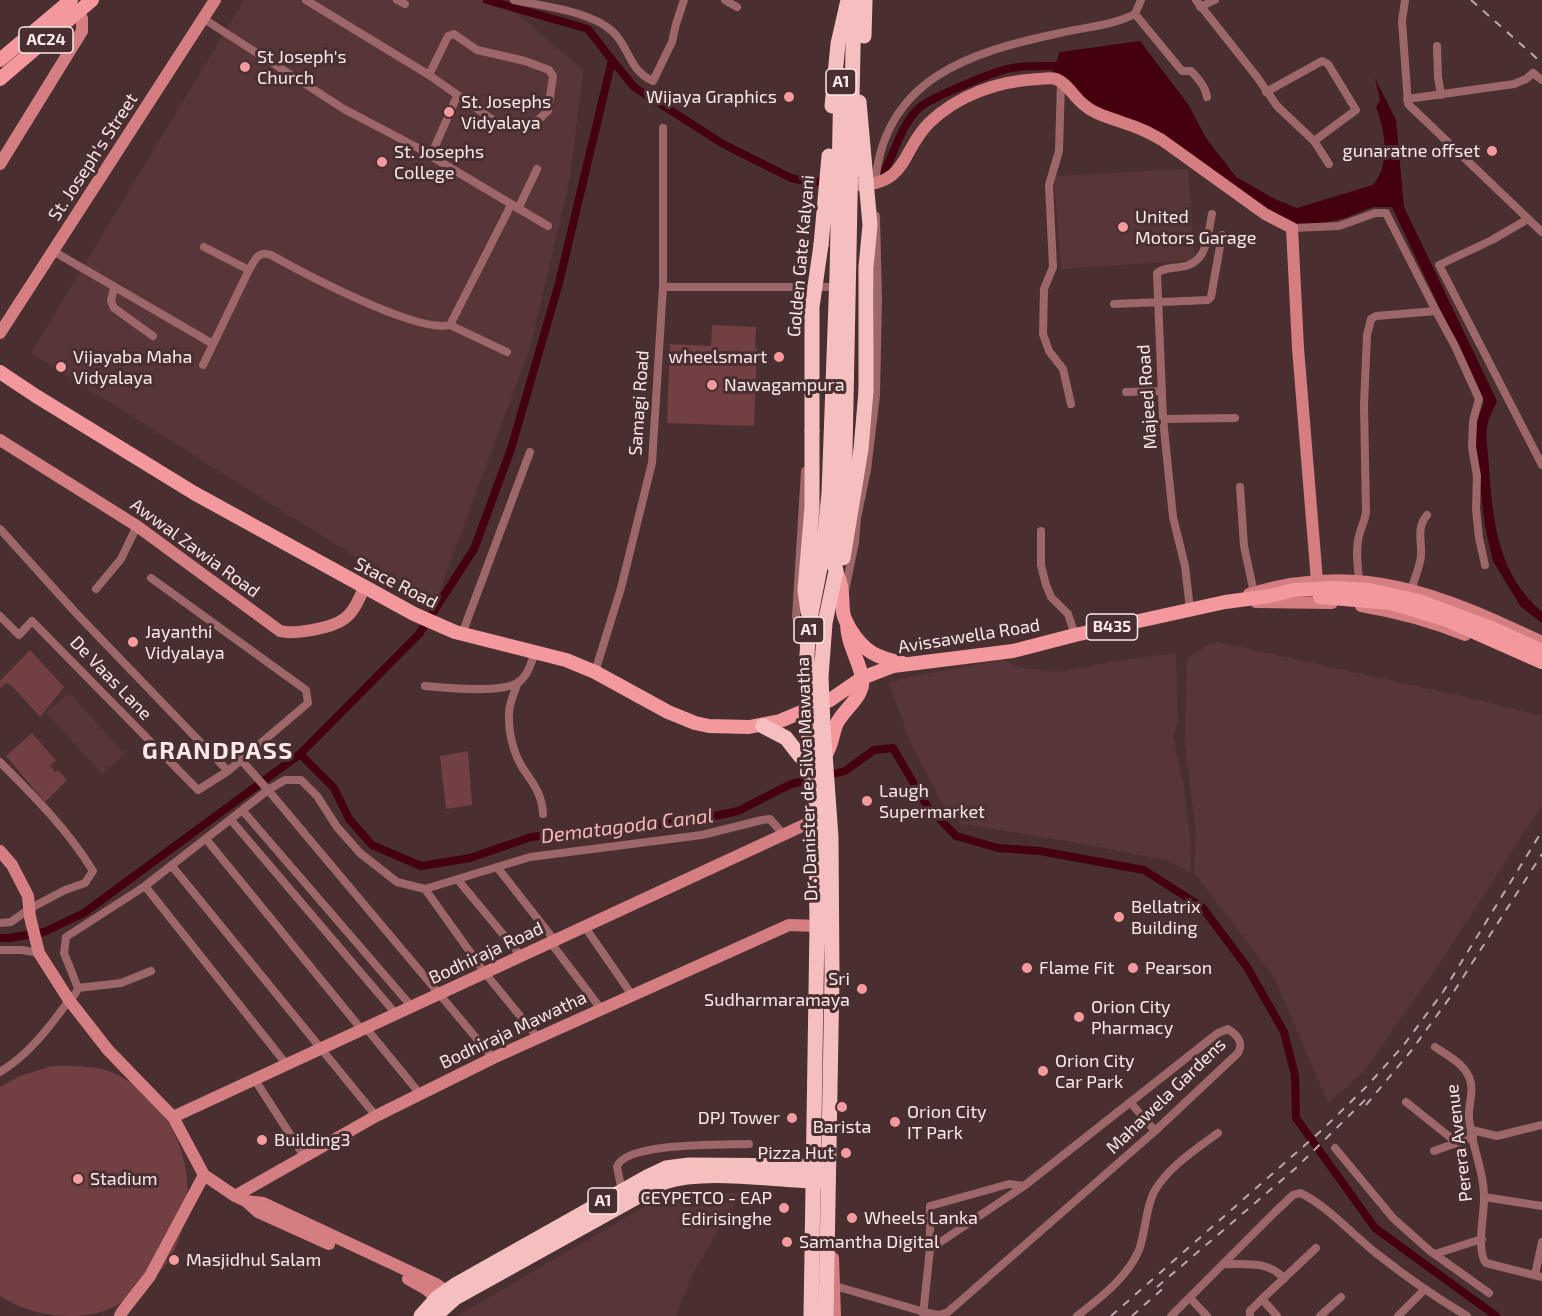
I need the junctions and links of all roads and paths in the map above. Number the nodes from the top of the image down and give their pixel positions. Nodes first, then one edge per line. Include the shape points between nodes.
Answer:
1 (92, 0) edge
2 (215, 0) edge
3 (306, 0) edge
4 (514, 0) edge
5 (684, 0) edge
6 (725, 0) edge
7 (841, 0) edge
8 (848, 0) edge
9 (854, 0) edge
10 (865, 0) edge
11 (1141, 0) edge
12 (1215, 0) edge
13 (1405, 0) edge
14 (1198, 3) edge
15 (70, 4) edge
16 (737, 7) dead end
17 (1135, 14) junction
18 (204, 20) junction
19 (1437, 46) dead end
20 (0, 60) edge
21 (429, 75) junction
22 (0, 79) edge
23 (1542, 80) edge
24 (1061, 82) junction
25 (1266, 92) junction
26 (1441, 95) junction
27 (457, 96) junction
28 (1207, 96) dead end
29 (1407, 99) junction
30 (832, 106) junction
31 (663, 128) dead end
32 (1314, 141) junction
33 (420, 149) dead end
34 (0, 164) edge
35 (845, 164) junction
36 (1329, 164) dead end
37 (537, 169) dead end
38 (875, 182) junction
39 (850, 185) junction
40 (514, 207) junction
41 (1212, 214) dead end
42 (1528, 219) junction
43 (548, 226) dead end
44 (1292, 228) junction
45 (1542, 232) edge
46 (1221, 235) dead end
47 (204, 247) dead end
48 (53, 251) junction
49 (249, 270) junction
50 (663, 287) junction
51 (836, 287) junction
52 (114, 288) junction
53 (807, 288) junction
54 (1158, 302) junction
55 (1114, 304) dead end
56 (1436, 311) junction
57 (450, 325) junction
58 (0, 333) edge
59 (153, 336) dead end
60 (213, 344) junction
61 (507, 352) dead end
62 (203, 365) dead end
63 (0, 372) edge
64 (1162, 391) junction
65 (1126, 392) dead end
66 (1071, 404) dead end
67 (1235, 418) dead end
68 (1163, 419) junction
69 (0, 440) edge
70 (531, 452) dead end
71 (1542, 465) edge
72 (1240, 487) dead end
73 (1427, 515) dead end
74 (137, 526) junction
75 (0, 530) edge
76 (1041, 531) dead end
77 (1485, 565) dead end
78 (836, 571) junction
79 (151, 578) dead end
80 (1359, 580) junction
81 (1317, 581) junction
82 (364, 588) junction
83 (96, 589) dead end
84 (1412, 589) junction
85 (1254, 593) junction
86 (1270, 596) junction
87 (1225, 602) junction
88 (843, 605) junction
89 (1190, 609) junction
90 (0, 616) edge
91 (847, 623) junction
92 (809, 624) junction
93 (456, 632) junction
94 (1075, 635) junction
95 (1542, 642) edge
96 (1542, 651) edge
97 (535, 653) junction
98 (807, 655) junction
99 (1542, 662) edge
100 (906, 664) junction
101 (1542, 669) edge
102 (595, 672) junction
103 (862, 678) junction
104 (518, 682) junction
105 (424, 686) dead end
106 (815, 706) junction
107 (763, 726) junction
108 (241, 760) junction
109 (0, 762) edge
110 (819, 762) junction
111 (228, 771) junction
112 (268, 790) junction
113 (821, 795) junction
114 (243, 811) junction
115 (543, 814) dead end
116 (231, 820) junction
117 (815, 820) junction
118 (784, 835) junction
119 (206, 839) junction
120 (0, 851) edge
121 (172, 866) junction
122 (497, 867) junction
123 (458, 880) junction
124 (145, 886) junction
125 (425, 889) junction
126 (30, 913) junction
127 (0, 923) edge
128 (817, 926) junction
129 (585, 927) junction
130 (553, 942) junction
131 (37, 949) junction
132 (0, 951) edge
133 (521, 956) junction
134 (151, 971) dead end
135 (485, 973) junction
136 (78, 988) junction
137 (438, 994) junction
138 (632, 995) junction
139 (69, 1000) junction
140 (412, 1007) junction
141 (601, 1009) junction
142 (396, 1014) junction
143 (364, 1029) junction
144 (539, 1039) junction
145 (1435, 1047) dead end
146 (320, 1050) junction
147 (494, 1058) junction
148 (287, 1065) junction
149 (0, 1072) edge
150 (255, 1080) junction
151 (420, 1094) junction
152 (1130, 1102) junction
153 (1407, 1102) dead end
154 (376, 1116) junction
155 (173, 1117) junction
156 (1542, 1125) edge
157 (1155, 1131) junction
158 (1218, 1133) dead end
159 (1472, 1134) junction
160 (1456, 1142) junction
161 (749, 1144) dead end
162 (1335, 1148) dead end
163 (1434, 1151) dead end
164 (304, 1156) junction
165 (204, 1175) junction
166 (821, 1178) junction
167 (1024, 1186) junction
168 (622, 1191) junction
169 (1484, 1197) junction
170 (240, 1198) junction
171 (812, 1199) junction
172 (1542, 1206) edge
173 (1482, 1239) junction
174 (1542, 1242) edge
175 (820, 1244) junction
176 (1316, 1248) dead end
177 (930, 1249) junction
178 (1435, 1254) junction
179 (1540, 1263) edge
180 (1224, 1264) junction
181 (1539, 1276) edge
182 (1284, 1279) junction
183 (836, 1286) junction
184 (1424, 1290) junction
185 (1489, 1293) dead end
186 (1190, 1298) junction
187 (1341, 1298) dead end
188 (1262, 1299) junction
189 (444, 1302) edge
190 (923, 1314) edge
191 (120, 1316) edge
192 (421, 1316) edge
193 (805, 1316) edge
194 (811, 1316) edge
195 (826, 1316) edge
196 (835, 1316) edge
197 (1077, 1316) edge
198 (1171, 1316) edge
199 (1207, 1316) edge
200 (1250, 1316) edge
201 (1277, 1316) edge
202 (1320, 1316) edge
203 (1398, 1316) edge
204 (1467, 1316) edge

1 - 15 main road, AC24
2 - 18 street, St. Joseph's Street
3 - 21 street
4 - 5 street via 566,11 604,25 620,40 642,76 652,81 672,42
6 - 16 street
7 - 30 highway, bridge
7 - 35 highway, A1
8 - 30 highway, Golden Gate Kalyani, bridge via 838,44
9 - 35 highway, A1
10 - 78 highway, bridge via 860,102 870,225 866,391 852,509 842,561
11 - 17 street
12 - 14 street
13 - 29 street via 1402,21
14 - 25 street
15 - 20 main road, AC24
15 - 22 main road, AC24
15 - 34 street via 83,23 82,31
17 - 28 street via 1182,71 1196,76
17 - 38 street via 1110,25 998,48 941,72 913,92 894,117 881,146
18 - 33 street via 344,109
18 - 48 street, St. Joseph's Street
19 - 26 street
21 - 27 street
21 - 27 street via 451,34 477,50 535,64 553,76 548,111 524,127 507,127
23 - 26 street via 1533,73 1514,84
24 - 38 street via 1051,78 998,84 959,100 928,124 893,176
24 - 44 street via 1097,114 1162,140 1265,214
24 - 66 street via 1059,151 1049,185 1053,267 1044,289 1043,334 1049,351 1063,369
25 - 32 street
25 - 32 street via 1313,65 1322,61 1328,64 1356,110
26 - 29 street
27 - 40 street via 433,152 434,158
29 - 42 street
30 - 92 highway, Golden Gate Kalyani, bridge via 825,215 812,307 812,507 805,590
31 - 50 street, Samagi Road
32 - 36 street
35 - 39 highway, Dr. Danister de Silva Mawatha / A1
35 - 51 highway, Dr. Danister de Silva Mawatha / A1 via 838,197
37 - 40 street
38 - 39 street
38 - 88 street via 876,395
39 - 78 highway, Dr. Danister de Silva Mawatha / A1 via 845,451 833,560
40 - 43 street
40 - 57 street
41 - 54 street, Majeed Road via 1203,254 1196,262 1156,273
42 - 45 street
42 - 71 street via 1439,265
44 - 56 street via 1339,226 1386,213
44 - 81 street
46 - 54 street via 1211,297 1202,301
47 - 49 street
48 - 52 street
48 - 58 street, St. Joseph's Street
49 - 57 street via 257,256 268,254 389,312 429,324
49 - 60 street
50 - 53 street
50 - 102 street, Samagi Road via 649,479
51 - 53 street
51 - 92 highway, Dr. Danister de Silva Mawatha / A1 via 829,493 822,561
52 - 59 street via 114,308
52 - 60 street
53 - 98 street via 804,481 796,617
54 - 55 street
54 - 64 street, Majeed Road
56 - 77 street via 1479,399 1472,440 1479,538
56 - 80 street via 1371,319 1364,405 1366,512 1359,535
57 - 61 street
60 - 62 street
63 - 82 main road, Stace Road via 194,493
64 - 65 street
64 - 68 street, Majeed Road
67 - 68 street
68 - 89 street, Majeed Road via 1173,517
69 - 74 street, Awwal Zawia Road
70 - 93 street
72 - 85 street via 1244,546
73 - 84 street via 1422,521 1421,554
74 - 82 street, Awwal Zawia Road via 289,634 343,620
74 - 83 street via 121,559
75 - 111 street
76 - 94 street via 1041,565 1046,585 1051,597 1068,614
78 - 88 main road
78 - 106 highway, Dr. Danister de Silva Mawatha / A1
79 - 108 street via 306,690 308,703
80 - 81 street
80 - 84 street
81 - 85 street
82 - 93 main road, Stace Road
84 - 95 street
85 - 87 street
86 - 87 main road, Avissawella Road / B435
86 - 96 main road, B435 via 1334,588 1389,594 1489,627
86 - 99 main road, B435 via 1391,603 1447,620
87 - 89 main road, Avissawella Road / B435
87 - 101 street via 1331,603 1393,611 1458,632
88 - 91 main road
89 - 94 main road, Avissawella Road / B435
90 - 111 street, De Vaas Lane via 19,635 32,621 198,790
91 - 100 main road via 867,650
91 - 103 main road via 847,636
92 - 98 highway, Dr. Danister de Silva Mawatha / A1
93 - 97 main road, Stace Road
94 - 100 main road, Avissawella Road / B435 via 1013,651
97 - 102 main road, Stace Road
97 - 104 street
98 - 106 highway, Dr. Danister de Silva Mawatha / A1
100 - 103 main road, Avissawella Road / B435
102 - 107 main road, Stace Road via 696,723
103 - 106 main road, Avissawella Road / B435
103 - 110 main road via 860,693 840,717 832,743
104 - 105 street via 470,690
104 - 115 street via 508,712 513,745 520,764 539,792
106 - 107 main road, Stace Road
106 - 110 highway, Dr. Danister de Silva Mawatha / A1
107 - 110 highway via 786,738 800,756
108 - 111 street
108 - 112 street
109 - 126 street via 43,804 93,871 85,883 65,890
110 - 113 highway, Dr. Danister de Silva Mawatha / A1
112 - 114 street
112 - 125 street via 285,780 301,780 360,853 397,882
112 - 137 street
113 - 117 highway, Dr. Danister de Silva Mawatha / A1
113 - 166 highway, Dr. Danister de Silva Mawatha / A1 via 831,837 832,976
114 - 116 street
114 - 140 street
116 - 119 street
116 - 142 street
117 - 118 street, Bodhiraja Road
117 - 128 highway, Dr. Danister de Silva Mawatha / A1
118 - 122 street via 770,819 702,835 531,857
118 - 129 street, Bodhiraja Road
119 - 121 street
119 - 143 street
120 - 126 street via 28,896
121 - 124 street
121 - 146 street
122 - 123 street
122 - 130 street
123 - 125 street
123 - 133 street
124 - 136 street via 66,937 64,953
124 - 148 street
125 - 135 street
126 - 127 street
126 - 131 street
128 - 138 street, Bodhiraja Mawatha via 789,925
128 - 166 highway, Dr. Danister de Silva Mawatha / A1
129 - 130 street, Bodhiraja Road
129 - 138 street
130 - 133 street, Bodhiraja Road
130 - 141 street
131 - 132 street
131 - 139 street
133 - 135 street, Bodhiraja Road
134 - 136 street via 122,984
135 - 137 street, Bodhiraja Road
135 - 144 street
136 - 139 street
137 - 140 street, Bodhiraja Road
137 - 147 street
138 - 141 street, Bodhiraja Mawatha
139 - 149 street via 46,1033
139 - 155 street via 108,1050
140 - 142 street, Bodhiraja Road
141 - 144 street, Bodhiraja Mawatha
142 - 143 street, Bodhiraja Road
143 - 146 street, Bodhiraja Road
143 - 151 street
144 - 147 street, Bodhiraja Mawatha
145 - 159 street, Perera Avenue via 1459,1063 1470,1080
146 - 148 street, Bodhiraja Road
146 - 154 street
147 - 151 street, Bodhiraja Mawatha
148 - 150 street, Bodhiraja Road
150 - 155 street, Bodhiraja Road
150 - 164 street
151 - 154 street, Bodhiraja Mawatha
152 - 157 street
152 - 157 street, Mahawela Gardens via 1218,1033 1228,1029 1235,1034 1240,1040 1238,1053
152 - 167 street, Mahawela Gardens
153 - 160 street
154 - 164 street, Bodhiraja Mawatha
155 - 165 street
156 - 159 street via 1497,1136
157 - 190 street, Mahawela Gardens via 948,1312 939,1316
158 - 197 street via 1181,1160 1155,1191 1139,1250 1130,1266 1109,1290
159 - 160 street
159 - 169 street, Perera Avenue
160 - 163 street
161 - 168 street via 669,1147 628,1155 617,1167
162 - 178 street via 1393,1218
164 - 170 street, Bodhiraja Mawatha
165 - 170 street
165 - 191 street via 150,1276
166 - 168 highway, A1 via 683,1165 660,1170
166 - 171 highway
166 - 175 highway
166 - 183 street
166 - 189 highway, A1 via 670,1180
167 - 177 street, Mahawela Gardens
167 - 177 street via 1008,1184 930,1206
168 - 189 highway, A1
169 - 172 street
169 - 173 street, Perera Avenue
170 - 189 street via 263,1203 417,1283
171 - 175 highway
171 - 193 street
173 - 178 street
173 - 181 street, Perera Avenue via 1486,1263
174 - 179 street
175 - 194 highway
175 - 195 highway
176 - 182 street
177 - 190 street
178 - 185 street
179 - 181 street
180 - 182 street via 1259,1265 1275,1269
180 - 184 street via 1293,1195 1300,1193
180 - 186 street
182 - 188 street
183 - 190 street, Mahawela Gardens
183 - 196 street
184 - 203 street
184 - 204 street
186 - 198 street
186 - 199 street
187 - 202 street
188 - 200 street
188 - 201 street
189 - 192 highway, A1

